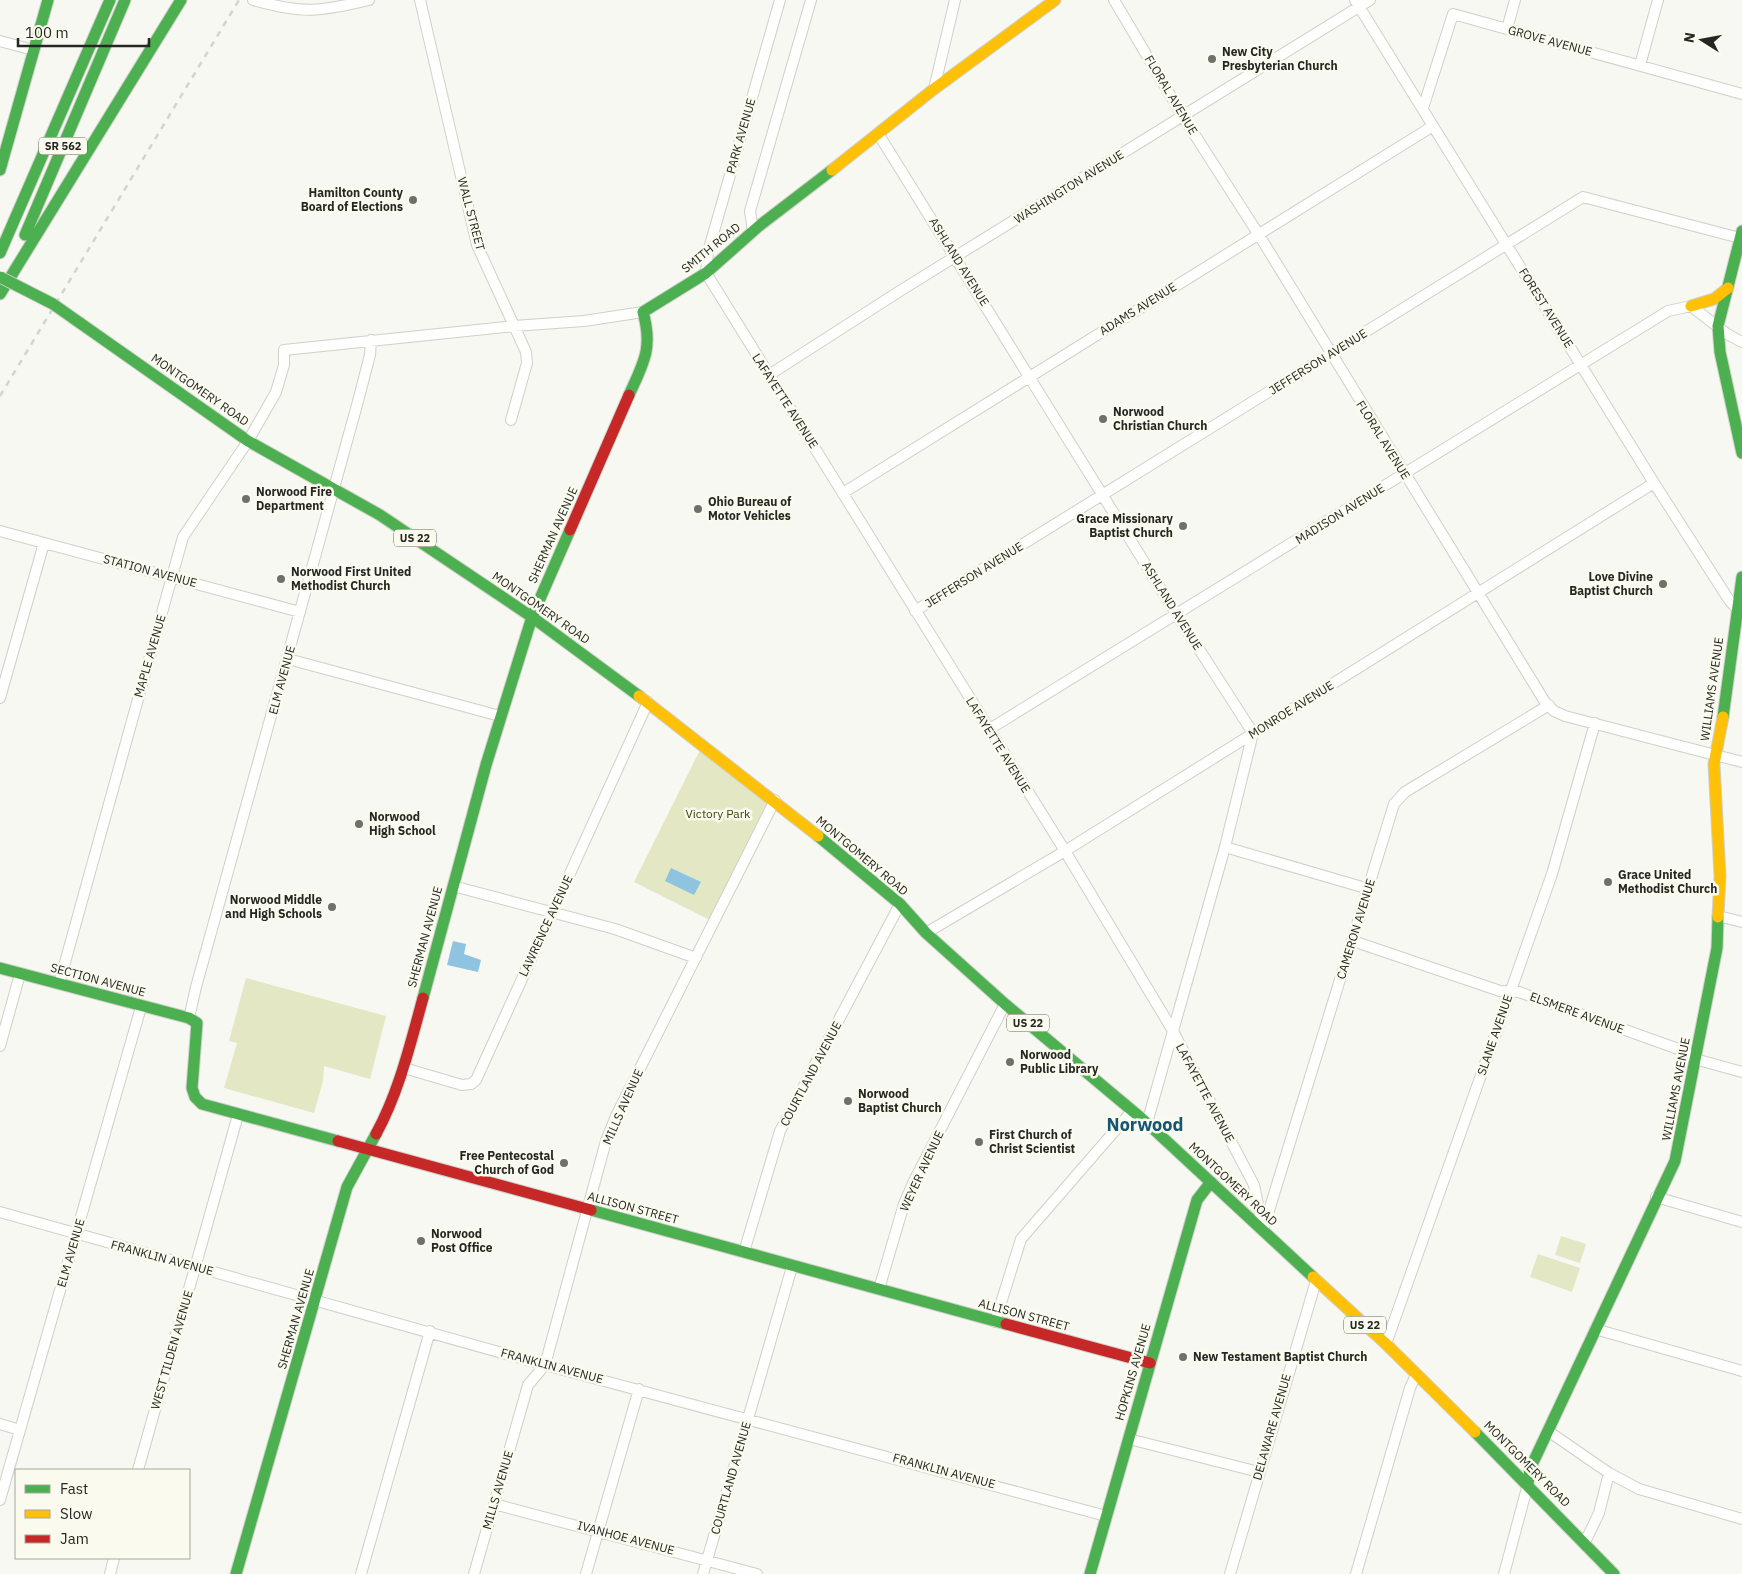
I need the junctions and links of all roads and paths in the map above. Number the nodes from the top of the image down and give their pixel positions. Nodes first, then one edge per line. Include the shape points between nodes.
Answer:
1 (48, 0) edge
2 (125, 0) edge
3 (181, 0) edge
4 (253, 0) edge
5 (369, 0) edge
6 (420, 0) edge
7 (780, 0) edge
8 (811, 0) edge
9 (955, 0) edge
10 (1055, 0) edge
11 (1114, 0) edge
12 (1370, 0) edge
13 (1515, 0) edge
14 (1658, 0) edge
15 (110, 1) edge
16 (1357, 3) edge
17 (1507, 30) junction
18 (0, 41) edge
19 (33, 50) junction
20 (1640, 65) junction
21 (934, 89) junction
22 (1742, 94) edge
23 (1423, 108) junction
24 (1182, 115) junction
25 (1433, 126) junction
26 (879, 135) junction
27 (0, 170) edge
28 (753, 232) junction
29 (1259, 235) junction
30 (1741, 235) edge
31 (1507, 245) junction
32 (0, 253) edge
33 (956, 258) junction
34 (706, 272) junction
35 (0, 277) edge
36 (1728, 288) junction
37 (0, 293) edge
38 (1691, 306) junction
39 (643, 312) junction
40 (514, 326) junction
41 (1718, 326) junction
42 (371, 340) junction
43 (1742, 342) edge
44 (284, 350) joint
45 (1330, 355) junction
46 (1581, 364) junction
47 (769, 375) junction
48 (1030, 377) junction
49 (511, 420) dead end
50 (248, 441) junction
51 (1742, 453) edge
52 (1405, 474) junction
53 (1654, 483) junction
54 (334, 488) junction
55 (843, 493) junction
56 (1104, 496) junction
57 (0, 531) edge
58 (44, 543) junction
59 (172, 578) junction
60 (1742, 578) edge
61 (1479, 592) junction
62 (1740, 610) edge
63 (300, 612) junction
64 (915, 612) junction
65 (1177, 615) junction
66 (532, 617) junction
67 (288, 659) junction
68 (3, 677) edge
69 (0, 698) edge
70 (648, 702) junction
71 (1549, 705) junction
72 (500, 716) junction
73 (1595, 723) junction
74 (988, 730) junction
75 (1253, 733) junction
76 (1716, 754) junction
77 (1742, 762) edge
78 (775, 800) junction
79 (1225, 847) junction
80 (1065, 851) junction
81 (453, 886) junction
82 (1369, 889) junction
83 (900, 904) junction
84 (552, 913) junction
85 (1718, 916) junction
86 (1742, 922) edge
87 (926, 933) junction
88 (1353, 941) junction
89 (696, 958) junction
90 (0, 968) edge
91 (20, 974) junction
92 (58, 984) junction
93 (1510, 992) junction
94 (1005, 1004) junction
95 (141, 1006) junction
96 (189, 1018) junction
97 (1173, 1031) junction
98 (0, 1046) edge
99 (1696, 1059) junction
100 (404, 1068) junction
101 (1742, 1072) edge
102 (1132, 1111) junction
103 (238, 1115) junction
104 (1147, 1123) junction
105 (366, 1150) junction
106 (1210, 1182) junction
107 (1656, 1197) junction
108 (588, 1209) junction
109 (0, 1212) edge
110 (1742, 1222) edge
111 (1263, 1230) junction
112 (76, 1234) junction
113 (744, 1252) junction
114 (195, 1267) junction
115 (792, 1267) junction
116 (1316, 1281) junction
117 (878, 1289) junction
118 (316, 1300) junction
119 (995, 1322) junction
120 (1595, 1329) junction
121 (430, 1331) junction
122 (1386, 1344) junction
123 (1150, 1363) junction
124 (545, 1365) junction
125 (1742, 1371) edge
126 (1416, 1375) junction
127 (640, 1390) junction
128 (748, 1418) junction
129 (0, 1424) edge
130 (20, 1430) junction
131 (1548, 1431) junction
132 (1129, 1439) junction
133 (138, 1469) edge
134 (1259, 1472) junction
135 (1609, 1473) junction
136 (1528, 1484) junction
137 (0, 1500) edge
138 (494, 1504) junction
139 (1106, 1516) junction
140 (1742, 1519) edge
141 (598, 1531) junction
142 (1585, 1542) junction
143 (114, 1559) edge
144 (707, 1560) junction
145 (110, 1574) edge
146 (236, 1574) edge
147 (360, 1574) edge
148 (474, 1574) edge
149 (586, 1574) edge
150 (703, 1574) edge
151 (757, 1574) edge
152 (1090, 1574) edge
153 (1230, 1574) edge
154 (1356, 1574) edge
155 (1504, 1574) edge
156 (1614, 1574) edge

1 - 19 main road
2 - 37 main road, SR 562
3 - 37 main road
4 - 5 street via 308,11
6 - 40 street, WALL STREET via 477,244
7 - 34 street, PARK AVENUE via 708,252
8 - 28 street via 750,212
9 - 21 street
10 - 21 main road, SMITH ROAD
11 - 24 street, FLORAL AVENUE
12 - 16 street, WASHINGTON AVENUE
13 - 17 street
14 - 20 street
15 - 32 main road, SR 562
16 - 23 street, FOREST AVENUE
16 - 24 street, WASHINGTON AVENUE
17 - 20 street, GROVE AVENUE
17 - 23 street, GROVE AVENUE via 1453,14
18 - 19 street
19 - 27 main road
20 - 22 street, GROVE AVENUE
21 - 26 main road, SMITH ROAD
23 - 25 street, FOREST AVENUE
24 - 29 street, FLORAL AVENUE
24 - 33 street, WASHINGTON AVENUE
25 - 29 street, ADAMS AVENUE
25 - 31 street, FOREST AVENUE
26 - 28 main road, SMITH ROAD
26 - 33 street, ASHLAND AVENUE
28 - 34 main road, SMITH ROAD
29 - 45 street, FLORAL AVENUE
29 - 48 street, ADAMS AVENUE
30 - 31 street, JEFFERSON AVENUE via 1583,197
30 - 36 main road
31 - 45 street, JEFFERSON AVENUE
31 - 46 street, FOREST AVENUE
33 - 47 street, WASHINGTON AVENUE
33 - 48 street, ASHLAND AVENUE
34 - 39 main road, SMITH ROAD
34 - 47 street, LAFAYETTE AVENUE
35 - 50 main road, MONTGOMERY ROAD / US 22, bridge via 53,304
36 - 38 main road via 1714,299
36 - 41 main road
38 - 41 street
38 - 46 street, MADISON AVENUE via 1668,311
39 - 40 street, SMITH ROAD via 584,321
39 - 66 main road, SHERMAN AVENUE via 648,338 647,354
40 - 42 street, SMITH ROAD
40 - 49 street, WALL STREET via 523,341 527,363
41 - 43 street
41 - 51 main road via 1720,352
42 - 44 street, SMITH ROAD
42 - 54 street, ELM AVENUE via 370,355
44 - 50 street, MAPLE AVENUE via 284,366 276,392
45 - 52 street, FLORAL AVENUE
45 - 56 street, JEFFERSON AVENUE
46 - 52 street, MADISON AVENUE
46 - 53 street, FOREST AVENUE
47 - 55 street, LAFAYETTE AVENUE
48 - 55 street, ADAMS AVENUE
48 - 56 street, ASHLAND AVENUE
50 - 54 main road, MONTGOMERY ROAD / US 22
50 - 59 street, MAPLE AVENUE via 187,529
52 - 61 street, FLORAL AVENUE
52 - 65 street, MADISON AVENUE
53 - 61 street, MONROE AVENUE
53 - 62 street, FOREST AVENUE
54 - 63 street, ELM AVENUE
54 - 66 main road, MONTGOMERY ROAD / US 22 via 402,529
55 - 64 street, LAFAYETTE AVENUE
56 - 64 street, JEFFERSON AVENUE
56 - 65 street, ASHLAND AVENUE
57 - 58 street, STATION AVENUE
58 - 59 street, STATION AVENUE
58 - 68 street
59 - 63 street, STATION AVENUE
59 - 92 street, MAPLE AVENUE
60 - 62 main road, WILLIAMS AVENUE
61 - 71 street, FLORAL AVENUE
61 - 75 street, MONROE AVENUE
62 - 76 main road, WILLIAMS AVENUE
63 - 67 street, ELM AVENUE
64 - 74 street, LAFAYETTE AVENUE
65 - 74 street, MADISON AVENUE
65 - 75 street, ASHLAND AVENUE
66 - 70 main road, MONTGOMERY ROAD / US 22
66 - 72 main road, SHERMAN AVENUE
67 - 72 street
67 - 96 street, ELM AVENUE
68 - 69 street
70 - 78 main road, MONTGOMERY ROAD / US 22
70 - 84 street, LAWRENCE AVENUE
71 - 73 street, FLORAL AVENUE via 1565,716
71 - 82 street, CAMERON AVENUE via 1399,797 1394,804
72 - 81 main road, SHERMAN AVENUE
73 - 76 street, FLORAL AVENUE
73 - 93 street, SLANE AVENUE via 1552,874
74 - 80 street, LAFAYETTE AVENUE
75 - 79 street
75 - 80 street, MONROE AVENUE
76 - 77 street, FLORAL AVENUE
76 - 85 main road, WILLIAMS AVENUE via 1713,778 1720,862
78 - 83 main road, MONTGOMERY ROAD / US 22
78 - 89 street, MILLS AVENUE
79 - 82 street
79 - 97 street
80 - 87 street, MONROE AVENUE
80 - 97 street, LAFAYETTE AVENUE
81 - 84 street
81 - 100 main road, SHERMAN AVENUE
82 - 88 street, CAMERON AVENUE
83 - 87 main road, MONTGOMERY ROAD / US 22
83 - 113 street, COURTLAND AVENUE via 780,1131
84 - 89 street via 615,929
84 - 100 street, LAWRENCE AVENUE via 476,1080 462,1085
85 - 86 street
85 - 99 main road, WILLIAMS AVENUE via 1717,948
87 - 94 main road, MONTGOMERY ROAD / US 22
88 - 93 street, ELSMERE AVENUE
88 - 111 street, CAMERON AVENUE
89 - 108 street, MILLS AVENUE via 616,1116
90 - 91 main road, SECTION AVENUE
91 - 92 main road, SECTION AVENUE
91 - 98 street
92 - 95 main road, SECTION AVENUE
93 - 99 street, ELSMERE AVENUE via 1528,995 1684,1051
93 - 122 street, SLANE AVENUE
94 - 102 main road, MONTGOMERY ROAD / US 22
94 - 117 street, WEYER AVENUE via 914,1181
95 - 96 main road, SECTION AVENUE
95 - 112 street, ELM AVENUE
96 - 103 main road, ALLISON STREET via 198,1024 200,1033 191,1086 193,1096 202,1104
97 - 104 street
97 - 111 street, LAFAYETTE AVENUE via 1254,1185
99 - 101 street, ELSMERE AVENUE
99 - 107 main road, WILLIAMS AVENUE via 1675,1161
100 - 105 main road, SHERMAN AVENUE via 387,1114
102 - 104 main road, MONTGOMERY ROAD / US 22
102 - 119 street via 1021,1239
103 - 105 main road, ALLISON STREET
103 - 114 street, WEST TILDEN AVENUE
104 - 106 main road, MONTGOMERY ROAD / US 22
105 - 108 main road, ALLISON STREET
105 - 118 main road, SHERMAN AVENUE via 347,1187
106 - 111 main road, MONTGOMERY ROAD / US 22
106 - 123 main road, HOPKINS AVENUE via 1197,1200
107 - 110 street
107 - 120 main road, WILLIAMS AVENUE
108 - 113 main road, ALLISON STREET
108 - 124 street, MILLS AVENUE
109 - 112 street, FRANKLIN AVENUE
111 - 116 main road, MONTGOMERY ROAD / US 22
112 - 114 street, FRANKLIN AVENUE
112 - 130 street, ELM AVENUE
113 - 115 main road, ALLISON STREET
114 - 118 street, FRANKLIN AVENUE
114 - 133 street, WEST TILDEN AVENUE
115 - 117 main road, ALLISON STREET
115 - 128 street, COURTLAND AVENUE
116 - 122 main road, MONTGOMERY ROAD / US 22
116 - 134 street, DELAWARE AVENUE
117 - 119 main road, ALLISON STREET
118 - 121 street, FRANKLIN AVENUE
118 - 146 main road, SHERMAN AVENUE
119 - 123 main road, ALLISON STREET
120 - 125 street
120 - 131 main road, WILLIAMS AVENUE
121 - 124 street, FRANKLIN AVENUE
121 - 147 street
122 - 126 main road, MONTGOMERY ROAD / US 22
123 - 132 main road, HOPKINS AVENUE
124 - 127 street, FRANKLIN AVENUE
124 - 138 street, MILLS AVENUE via 528,1385
126 - 136 main road, MONTGOMERY ROAD / US 22
126 - 154 street
127 - 128 street, FRANKLIN AVENUE
127 - 141 street
128 - 139 street, FRANKLIN AVENUE
128 - 144 street, COURTLAND AVENUE
129 - 130 street
130 - 137 street, ELM AVENUE
131 - 135 street
131 - 136 main road, WILLIAMS AVENUE via 1530,1470
132 - 134 street
132 - 139 main road, HOPKINS AVENUE
134 - 153 street, DELAWARE AVENUE
135 - 140 street via 1639,1489
135 - 142 street via 1599,1513
136 - 142 main road, MONTGOMERY ROAD / US 22
136 - 155 street, WILLIAMS AVENUE
138 - 141 street, IVANHOE AVENUE
138 - 148 street, MILLS AVENUE
139 - 152 main road, HOPKINS AVENUE
141 - 144 street, IVANHOE AVENUE
141 - 149 street
142 - 156 main road, MONTGOMERY ROAD / US 22
143 - 145 street
144 - 150 street, COURTLAND AVENUE
144 - 151 street, IVANHOE AVENUE

